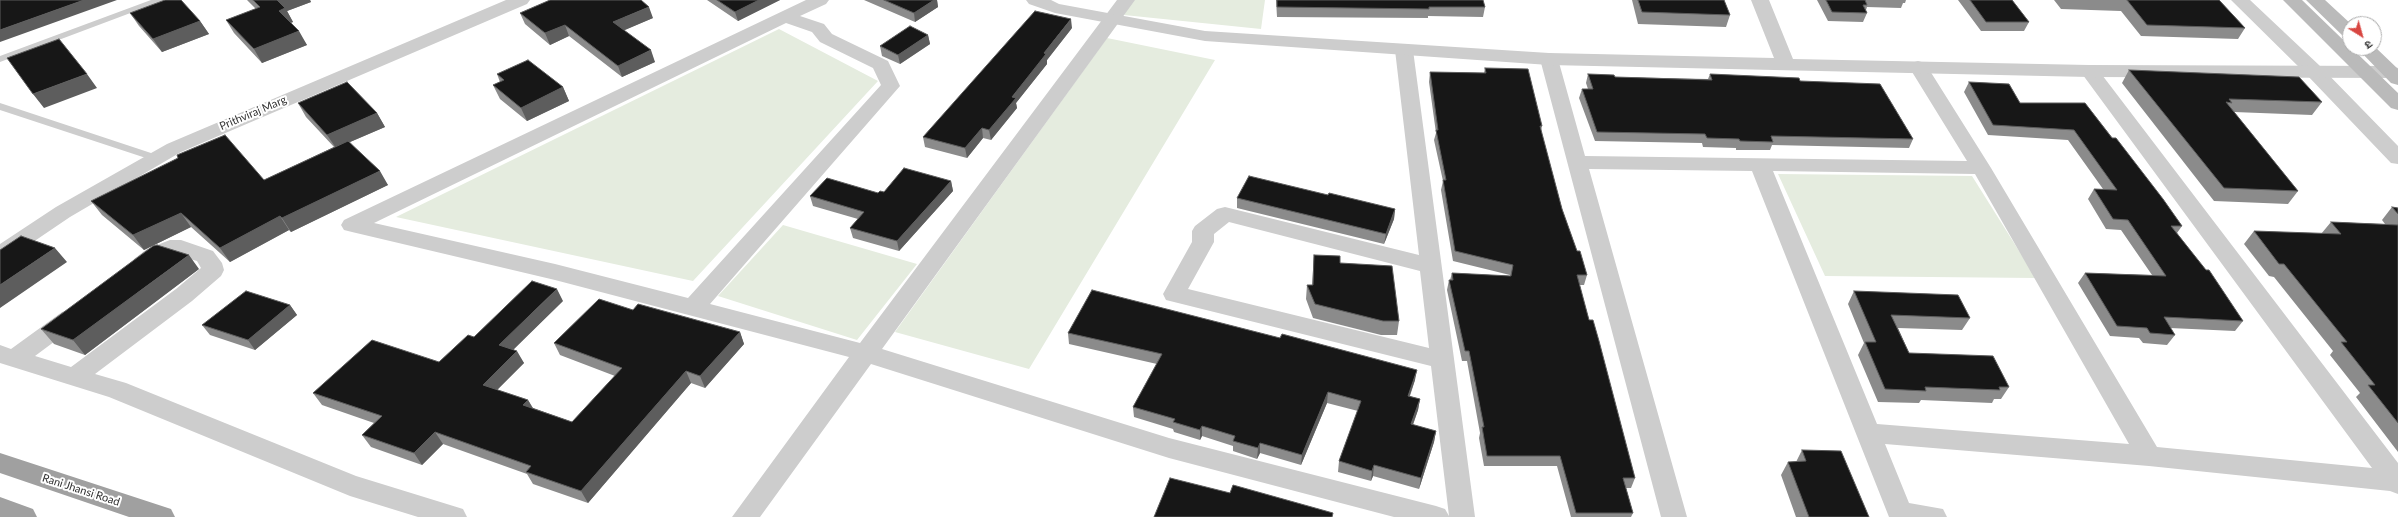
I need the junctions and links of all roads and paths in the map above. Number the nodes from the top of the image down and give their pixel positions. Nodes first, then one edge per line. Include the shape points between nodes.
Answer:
1 (160, 0) edge
2 (521, 0) edge
3 (820, 0) edge
4 (1035, 0) edge
5 (1126, 0) edge
6 (1760, 0) edge
7 (2240, 0) edge
8 (2292, 0) edge
9 (2315, 0) edge
10 (784, 17) junction
11 (1114, 18) junction
12 (2342, 25) edge
13 (1404, 50) junction
14 (2374, 56) edge
15 (1549, 58) junction
16 (0, 59) edge
17 (1786, 64) junction
18 (1918, 67) junction
19 (2313, 70) junction
20 (2089, 71) junction
21 (2365, 72) junction
22 (2394, 76) edge
23 (2398, 104) edge
24 (0, 106) edge
25 (156, 158) junction
26 (2398, 158) edge
27 (1579, 162) junction
28 (1760, 165) junction
29 (1981, 168) junction
30 (0, 254) edge
31 (1430, 266) junction
32 (127, 275) edge
33 (84, 307) edge
34 (693, 308) junction
35 (866, 354) junction
36 (8, 356) edge
37 (1442, 360) junction
38 (74, 376) junction
39 (1868, 432) junction
40 (2149, 456) junction
41 (0, 463) edge
42 (2398, 482) edge
43 (0, 508) edge
44 (1901, 515) edge
45 (24, 517) edge
46 (162, 517) edge
47 (454, 517) edge
48 (745, 517) edge
49 (1436, 517) edge
50 (1462, 517) edge
51 (1674, 517) edge
52 (1934, 517) edge

1 - 16 lane
2 - 25 street, Prithviraj Marg via 220,127
3 - 10 street
4 - 11 street via 1055,8
5 - 11 street
6 - 17 street
7 - 19 street
8 - 21 main road
9 - 12 main road
10 - 34 street via 818,28 826,38 881,65 891,86
10 - 34 street via 352,225 555,272
11 - 13 street via 1204,36
11 - 35 street
13 - 15 street
13 - 31 street
14 - 22 main road
15 - 17 street
15 - 27 street
17 - 18 street
18 - 20 street
18 - 29 street
19 - 20 street
19 - 21 street
19 - 26 street
20 - 42 street
21 - 22 street
21 - 23 main road
24 - 25 lane
25 - 30 street, Prithviraj Marg via 63,212
27 - 28 street
27 - 51 street
28 - 29 street
28 - 39 street
29 - 40 street
31 - 37 street
31 - 37 street via 1225,214 1204,231 1202,242 1174,294
32 - 38 street via 155,254 170,248 182,248 205,256 213,270 184,295
33 - 36 street
34 - 35 street
35 - 48 street
35 - 49 street via 1169,448
36 - 38 street
37 - 50 street
38 - 47 street via 117,390 350,486
39 - 40 street
39 - 44 street
40 - 42 street
41 - 46 highway, Rani Jhansi Road
43 - 45 highway
44 - 52 street

